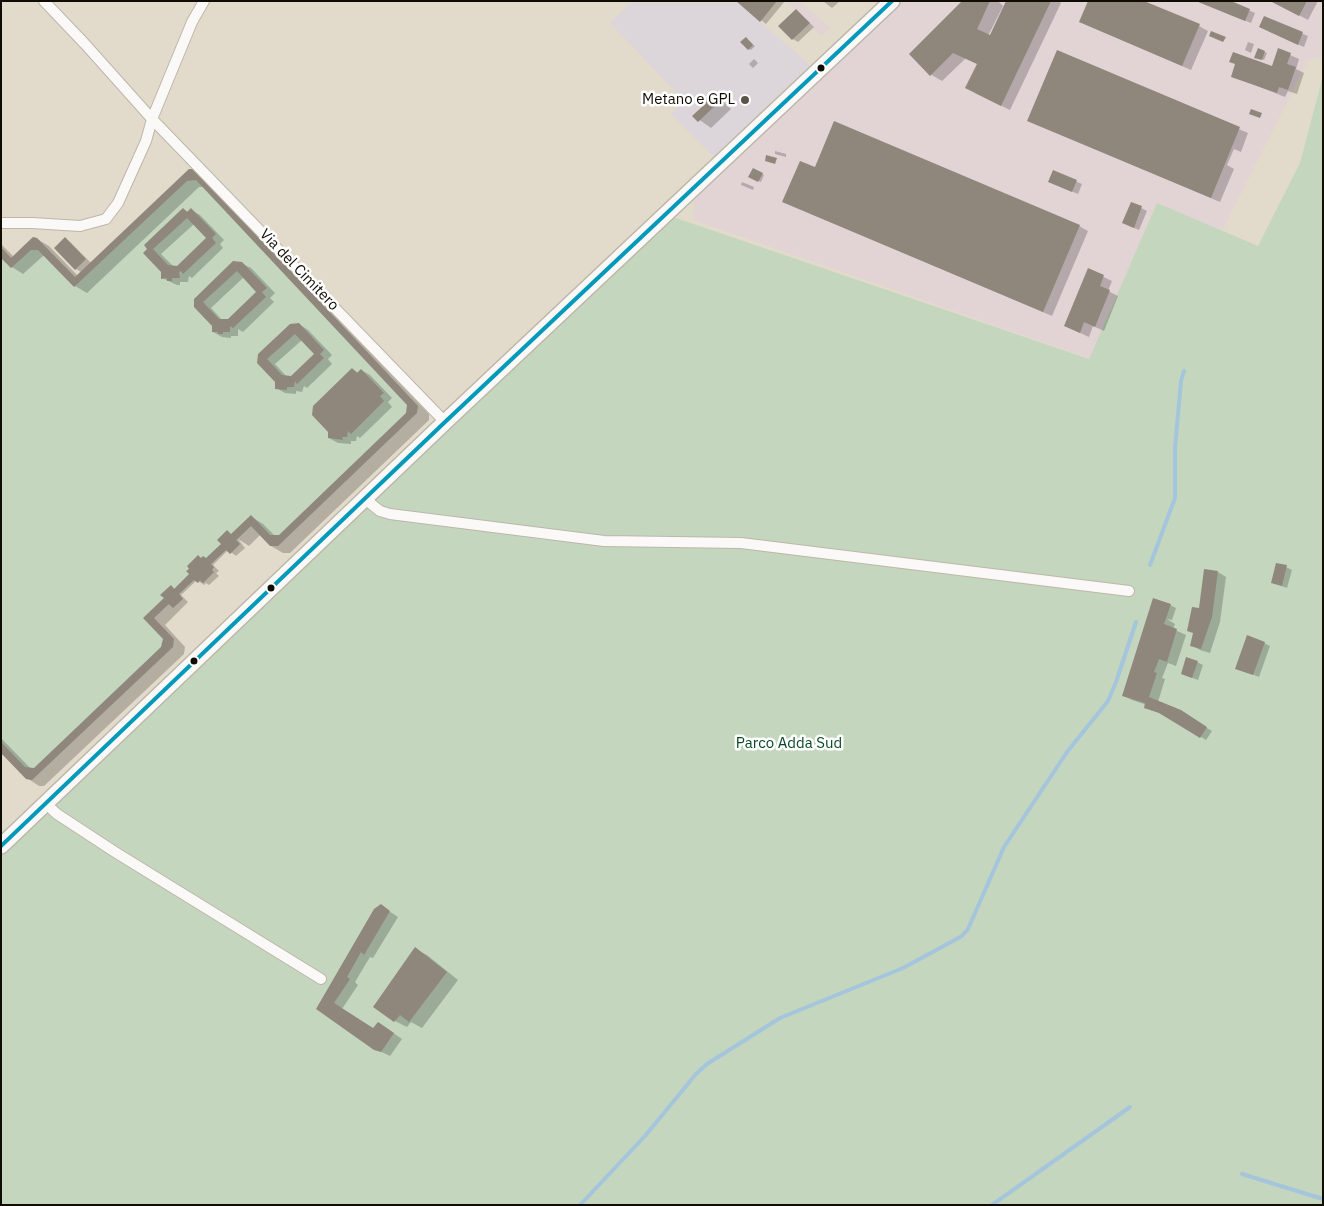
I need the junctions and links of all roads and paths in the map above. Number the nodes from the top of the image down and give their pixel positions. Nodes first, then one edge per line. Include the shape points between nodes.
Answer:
1 (44, 1) edge
2 (204, 1) edge
3 (892, 1) edge
4 (152, 119) junction
5 (1, 223) edge
6 (445, 422) junction
7 (365, 498) junction
8 (1128, 591) dead end
9 (46, 804) junction
10 (1, 846) edge
11 (322, 979) dead end

1 - 4 street, Via del Cimitero
2 - 4 street via 192,22
3 - 6 street
4 - 5 street via 146,141 118,203 106,219 80,226
4 - 6 street, Via del Cimitero
6 - 7 street
7 - 8 street via 380,511 390,514 555,536 604,541 741,543
7 - 9 street
9 - 10 street
9 - 11 street via 115,852

